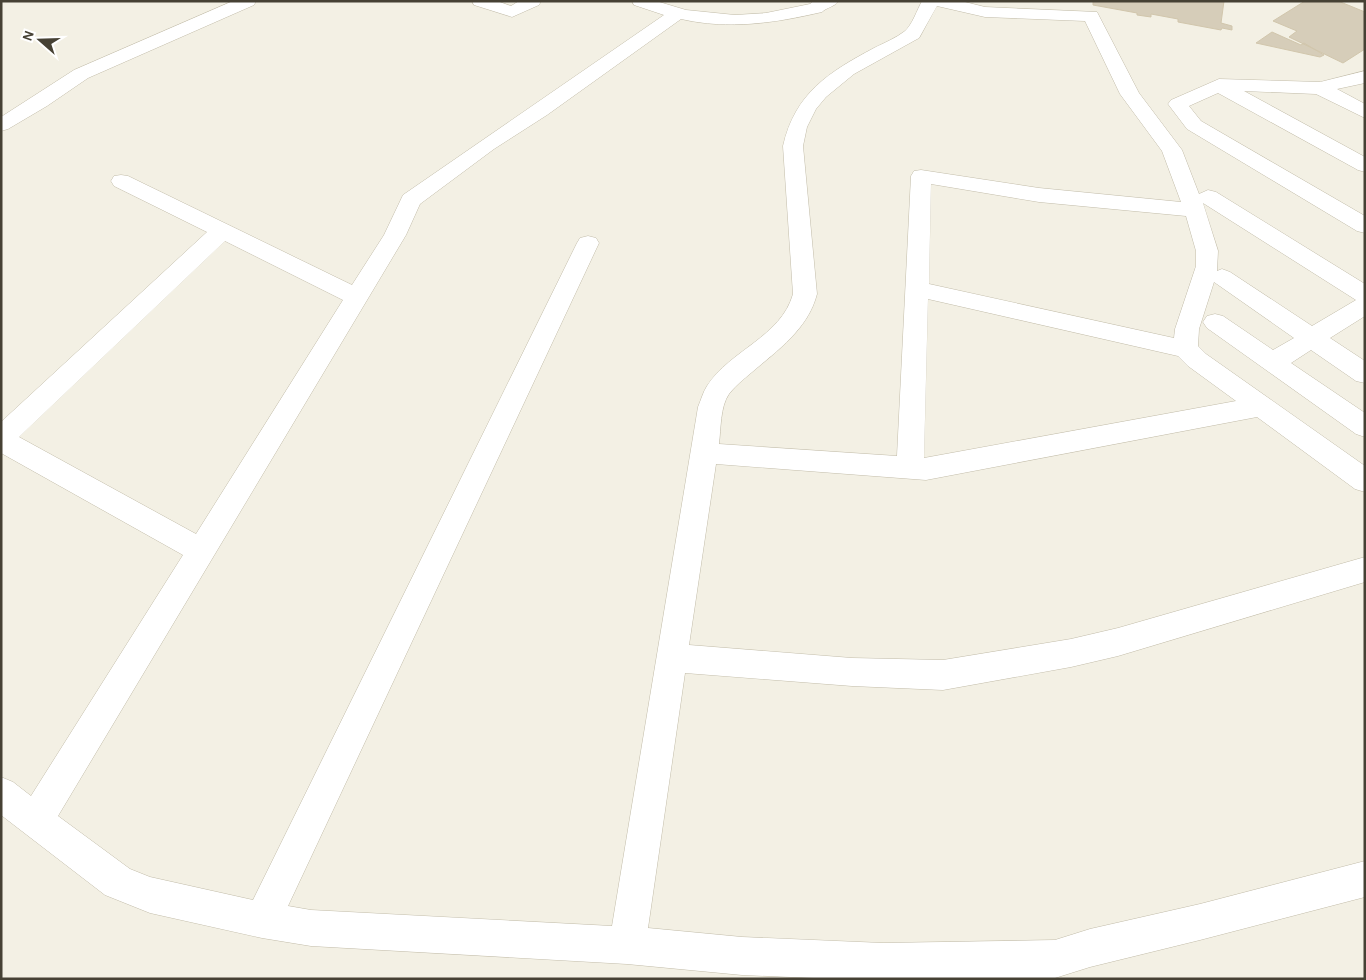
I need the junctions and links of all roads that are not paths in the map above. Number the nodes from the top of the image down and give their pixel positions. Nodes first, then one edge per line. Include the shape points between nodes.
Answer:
1 (248, 1) edge
2 (480, 1) edge
3 (533, 1) edge
4 (640, 1) edge
5 (830, 1) edge
6 (932, 1) edge
7 (938, 1) edge
8 (1033, 7) edge
9 (677, 14) junction
10 (1365, 76) edge
11 (1219, 85) junction
12 (1320, 88) junction
13 (1365, 112) edge
14 (1, 126) edge
15 (1365, 166) edge
16 (121, 181) dead end
17 (1201, 203) junction
18 (1365, 226) edge
19 (223, 230) junction
20 (588, 243) dead end
21 (1222, 277) dead end
22 (917, 289) junction
23 (1365, 295) edge
24 (357, 296) junction
25 (1365, 305) edge
26 (1215, 322) dead end
27 (1311, 337) junction
28 (1186, 349) junction
29 (1273, 362) junction
30 (1365, 374) edge
31 (1261, 406) junction
32 (1365, 427) edge
33 (1, 439) edge
34 (704, 453) junction
35 (910, 469) junction
36 (1365, 481) edge
37 (201, 551) junction
38 (1365, 569) edge
39 (672, 658) junction
40 (1, 794) edge
41 (36, 820) junction
42 (1365, 879) edge
43 (262, 920) junction
44 (627, 944) junction

1 - 14 street via 81,74
2 - 3 street via 512,12
4 - 9 street
5 - 9 street via 808,9 736,20
6 - 34 street via 913,34 835,78 807,108 797,127 793,146 805,294 801,309 786,329 717,391 711,407
7 - 8 street via 986,12
8 - 17 street via 1091,16 1130,94 1172,150
9 - 24 street via 411,200 395,235
10 - 12 street
11 - 12 street
11 - 15 street
11 - 18 street via 1178,104 1194,125
12 - 13 street
16 - 19 street
17 - 22 street via 1039,195 921,176
17 - 23 street
17 - 28 street via 1207,266 1187,329
19 - 24 street
19 - 33 street
20 - 43 street
21 - 27 street
22 - 28 street
22 - 35 street
24 - 37 street
25 - 27 street
26 - 29 street
27 - 29 street
27 - 30 street
28 - 31 street
29 - 32 street
31 - 35 street via 926,469
31 - 36 street
33 - 37 street
34 - 35 street
34 - 39 street
37 - 41 street
38 - 39 street via 1118,642 943,675 852,672
39 - 44 street
40 - 41 street
41 - 43 street via 118,882 150,895
42 - 44 street via 1055,959 883,962 742,956
43 - 44 street via 311,928

